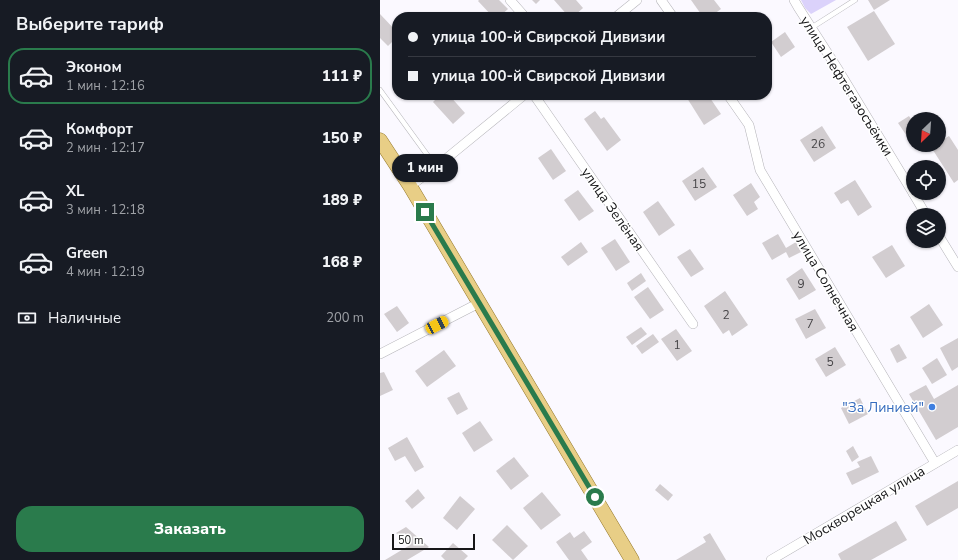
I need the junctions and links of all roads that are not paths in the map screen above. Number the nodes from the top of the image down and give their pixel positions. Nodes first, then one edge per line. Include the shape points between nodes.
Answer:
1 (510, 0) edge
2 (637, 0) edge
3 (661, 0) edge
4 (794, 0) edge
5 (855, 0) edge
6 (521, 12) edge
7 (622, 12) edge
8 (669, 12) edge
9 (811, 28) junction
10 (380, 90) edge
11 (518, 100) edge
12 (537, 100) edge
13 (732, 100) edge
14 (380, 140) edge
15 (436, 167) junction
16 (906, 181) edge
17 (410, 186) junction
18 (946, 247) edge
19 (958, 267) edge
20 (479, 303) junction
21 (693, 324) dead end
22 (380, 354) edge
23 (958, 450) edge
24 (934, 463) junction
25 (632, 560) edge
26 (771, 560) edge

1 - 6 street
2 - 7 street
3 - 8 street
4 - 9 street, улица Нефтегазосъёмки
5 - 9 lane
9 - 16 street, улица Нефтегазосъёмки
10 - 15 lane
11 - 15 street
12 - 21 street, улица Зелёная
13 - 24 street, улица Солнечная via 749,125 760,170
14 - 17 main road
15 - 17 street
17 - 20 main road
18 - 19 street
20 - 22 street
20 - 25 main road
23 - 24 street, Москворецкая улица
24 - 26 street, Москворецкая улица

